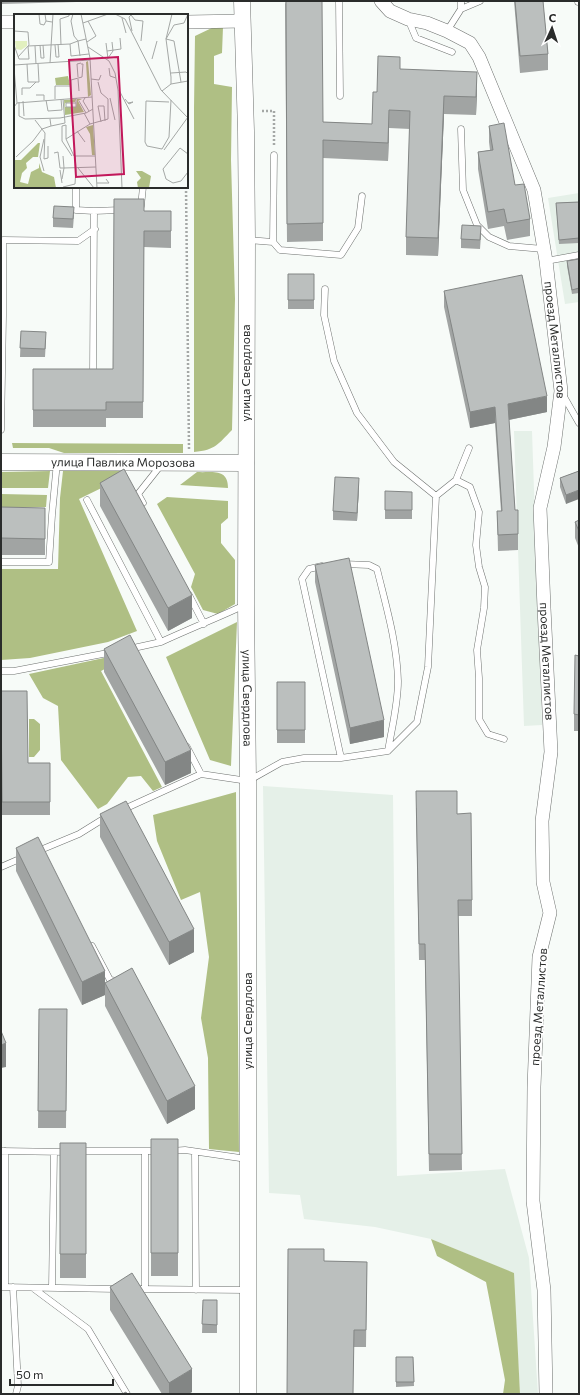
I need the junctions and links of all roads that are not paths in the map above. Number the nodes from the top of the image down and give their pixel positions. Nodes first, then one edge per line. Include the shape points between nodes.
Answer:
1 (242, 1) edge
2 (339, 1) edge
3 (381, 1) edge
4 (461, 1) edge
5 (480, 1) edge
6 (461, 9) junction
7 (408, 19) junction
8 (243, 21) junction
9 (1, 22) edge
10 (14, 22) edge
11 (188, 22) edge
12 (447, 31) junction
13 (452, 52) dead end
14 (340, 96) dead end
15 (461, 129) dead end
16 (274, 155) road end
17 (76, 188) edge
18 (143, 188) edge
19 (362, 196) dead end
20 (126, 210) edge
21 (133, 210) edge
22 (94, 211) junction
23 (94, 229) junction
24 (246, 240) junction
25 (272, 242) junction
26 (545, 255) junction
27 (579, 255) edge
28 (325, 289) dead end
29 (2, 315) edge
30 (93, 380) edge
31 (561, 391) junction
32 (579, 423) edge
33 (1, 430) edge
34 (469, 448) dead end
35 (1, 462) edge
36 (57, 462) junction
37 (163, 463) junction
38 (246, 463) junction
39 (456, 480) junction
40 (436, 496) junction
41 (87, 500) dead end
42 (145, 508) edge
43 (52, 515) junction
44 (44, 516) edge
45 (1, 562) edge
46 (186, 590) edge
47 (246, 604) junction
48 (204, 624) junction
49 (161, 642) junction
50 (136, 647) junction
51 (139, 654) edge
52 (1, 671) edge
53 (183, 739) edge
54 (504, 739) dead end
55 (388, 751) junction
56 (341, 758) junction
57 (201, 774) junction
58 (248, 781) junction
59 (43, 849) junction
60 (47, 856) edge
61 (1, 866) edge
62 (89, 939) edge
63 (123, 982) edge
64 (3, 1151) edge
65 (145, 1151) junction
66 (54, 1152) junction
67 (195, 1152) junction
68 (247, 1159) junction
69 (3, 1287) edge
70 (14, 1287) junction
71 (33, 1288) junction
72 (52, 1288) junction
73 (124, 1289) edge
74 (131, 1289) edge
75 (145, 1289) junction
76 (196, 1290) junction
77 (247, 1290) junction
78 (16, 1394) edge
79 (128, 1394) edge
80 (248, 1394) edge
81 (546, 1394) edge

1 - 8 street, улица Свердлова
2 - 14 lane
3 - 7 street, проезд Металлистов via 390,11
4 - 6 lane
5 - 6 lane
6 - 12 lane
7 - 12 street, проезд Металлистов
7 - 13 lane via 416,38
8 - 11 street
8 - 24 street, улица Свердлова
9 - 10 street
12 - 26 street, проезд Металлистов via 470,44 479,57 534,190
15 - 26 lane via 462,190 477,225 489,237 509,246
16 - 25 lane
17 - 22 lane via 76,210
18 - 21 lane via 141,210
19 - 25 lane via 358,228 340,255 280,250
20 - 22 lane
22 - 23 lane
23 - 29 lane via 78,241 3,240
23 - 30 lane
24 - 25 lane
24 - 38 street, улица Свердлова
26 - 27 lane
26 - 31 street, проезд Металлистов
28 - 40 lane via 324,315 334,361 356,412 394,462
29 - 33 lane
31 - 32 lane
31 - 81 street, проезд Металлистов via 554,447 540,508 551,752 542,822 542,882 550,912 539,956 533,1201 544,1290
34 - 39 lane
35 - 36 street, улица Павлика Морозова
36 - 37 street, улица Павлика Морозова
36 - 43 lane
37 - 38 street, улица Павлика Морозова
37 - 42 lane via 138,494
38 - 47 street, улица Свердлова
39 - 40 lane
39 - 54 lane via 470,487 478,512 476,545 485,586 477,650 478,719 488,734
40 - 55 lane via 428,667 417,722
41 - 49 lane
43 - 44 lane
43 - 45 lane via 49,562
46 - 48 lane
47 - 48 lane
47 - 58 street, улица Свердлова
48 - 49 lane
49 - 50 lane
50 - 51 lane
50 - 52 lane
53 - 57 lane
55 - 56 lane
55 - 56 lane via 396,709 398,680 394,636 377,569 355,563 331,564 309,569 302,579
56 - 58 lane via 304,758 282,762
57 - 58 lane
57 - 59 lane
58 - 68 street, улица Свердлова
59 - 60 lane
59 - 61 lane
62 - 63 lane via 110,980
64 - 66 lane
64 - 69 lane
65 - 66 lane
65 - 67 lane
65 - 75 lane
66 - 72 lane
67 - 68 lane
67 - 76 lane
68 - 77 street, улица Свердлова
69 - 70 lane
70 - 71 lane
70 - 78 lane via 18,1386
71 - 72 lane
71 - 79 lane via 88,1329
72 - 73 lane
74 - 75 lane
75 - 76 lane
76 - 77 lane
77 - 80 street, улица Свердлова

